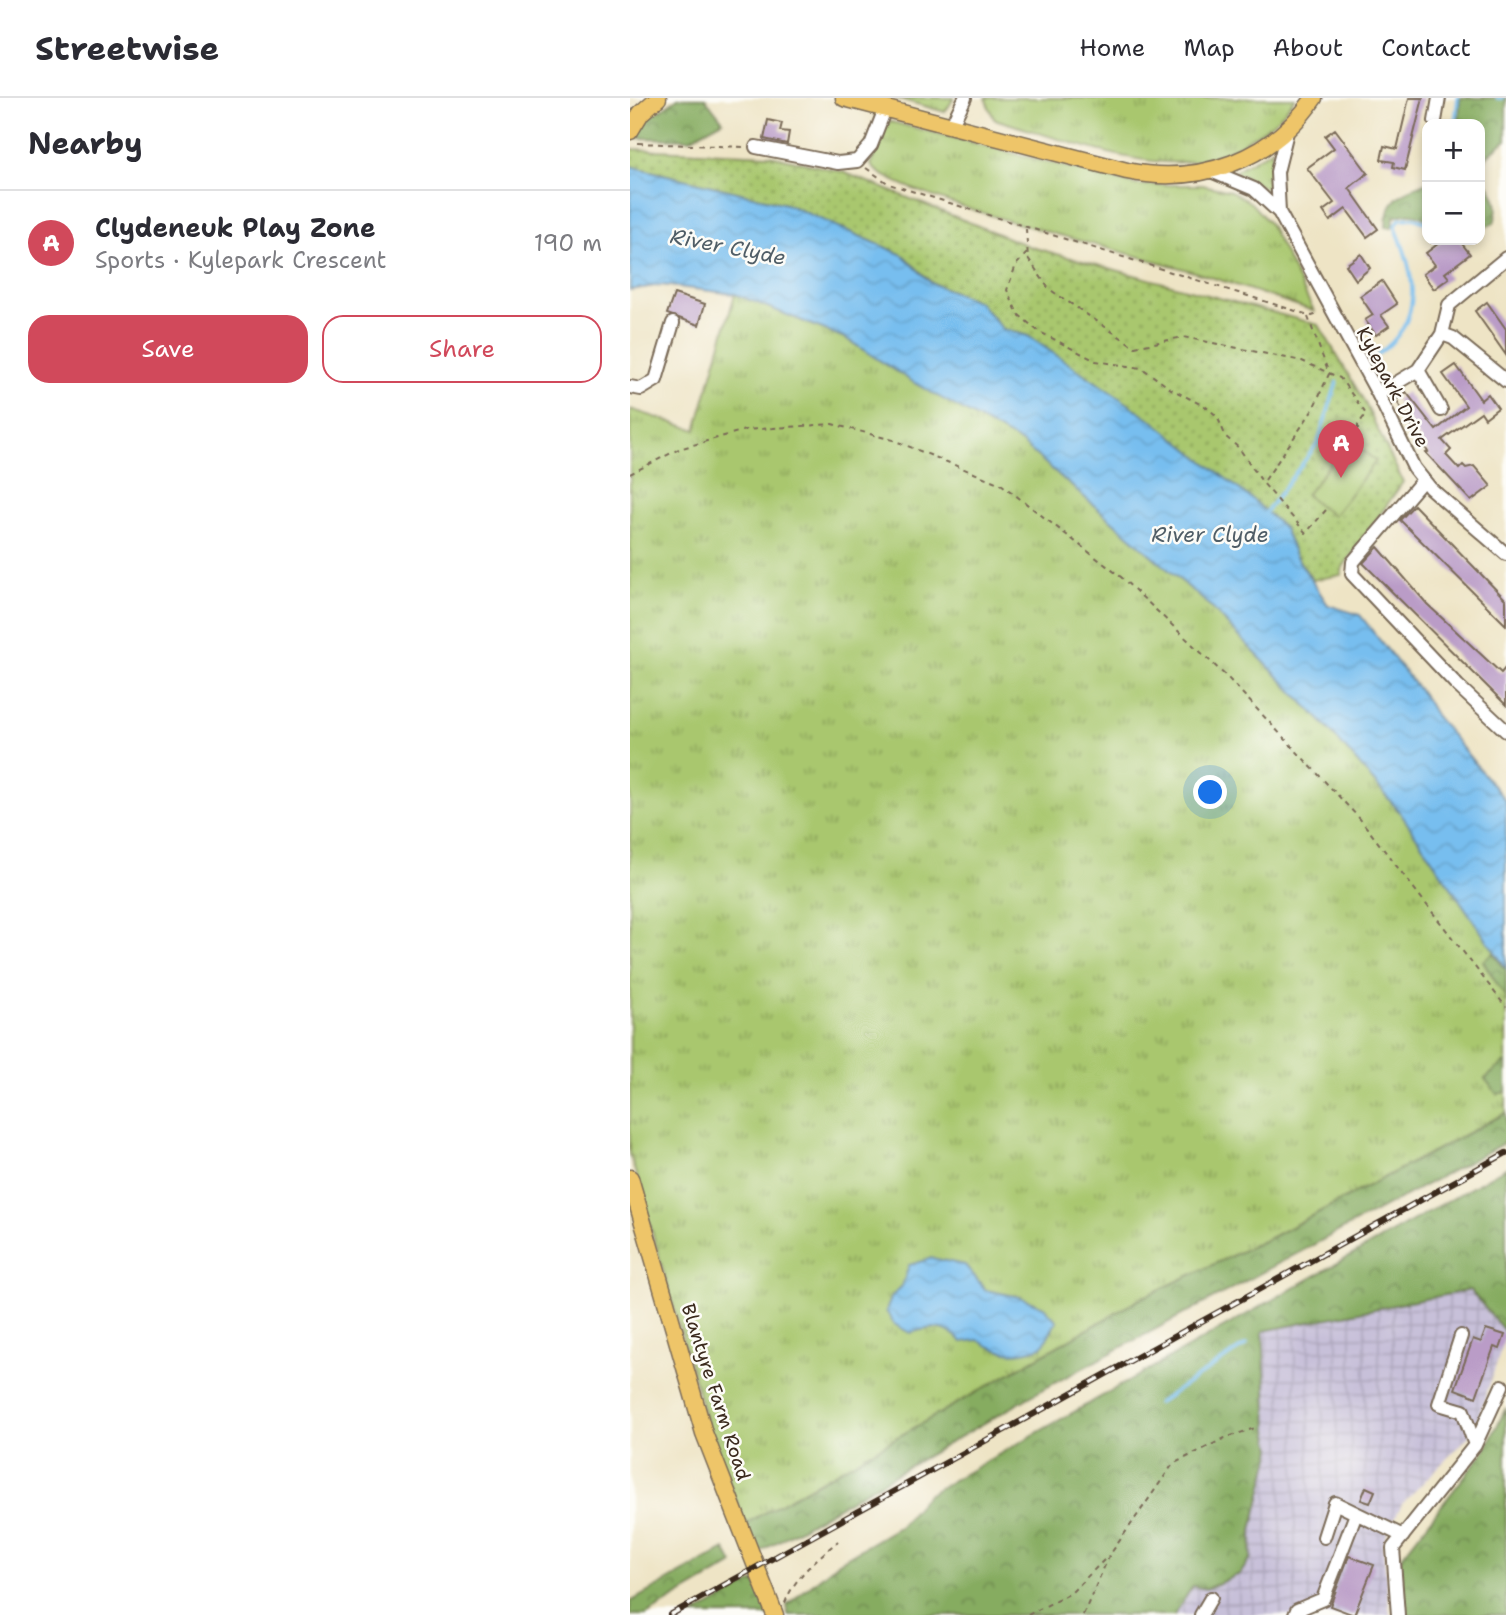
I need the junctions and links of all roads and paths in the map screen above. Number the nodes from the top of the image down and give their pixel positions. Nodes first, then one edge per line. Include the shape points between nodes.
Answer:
1 (658, 98) edge
2 (844, 98) edge
3 (965, 98) edge
4 (1314, 98) edge
5 (1439, 98) edge
6 (636, 109) edge
7 (885, 109) junction
8 (1435, 119) edge
9 (951, 126) junction
10 (1288, 128) junction
11 (632, 137) edge
12 (756, 147) joint
13 (857, 161) junction
14 (1211, 172) junction
15 (1279, 212) junction
16 (1026, 228) junction
17 (1028, 252) junction
18 (1506, 258) edge
19 (1307, 314) junction
20 (1312, 316) dead end
21 (673, 323) dead end
22 (1442, 334) junction
23 (1418, 370) junction
24 (1329, 374) junction
25 (1506, 381) edge
26 (630, 387) edge
27 (1378, 394) junction
28 (1441, 410) dead end
29 (1357, 446) dead end
30 (630, 474) edge
31 (1423, 480) junction
32 (1263, 483) junction
33 (1326, 510) dead end
34 (1506, 554) edge
35 (1506, 732) edge
36 (1506, 1007) edge
37 (630, 1178) edge
38 (1461, 1336) dead end
39 (1502, 1385) dead end
40 (1255, 1428) dead end
41 (1475, 1445) junction
42 (1356, 1514) junction
43 (1403, 1536) junction
44 (1324, 1537) dead end
45 (838, 1541) dead end
46 (1109, 1556) junction
47 (1211, 1598) dead end
48 (779, 1610) edge
49 (1028, 1615) edge
50 (1083, 1615) edge
51 (1201, 1615) edge
52 (1294, 1615) edge
53 (1398, 1615) edge

1 - 6 main road
2 - 7 main road
3 - 9 street
4 - 10 main road
5 - 8 street
6 - 11 main road
7 - 9 main road
7 - 13 street via 871,145
9 - 14 main road via 1143,174
10 - 14 main road via 1250,156
10 - 15 street, Kylepark Drive via 1278,173
11 - 12 path
12 - 13 street via 838,163
13 - 16 path via 889,184
14 - 15 street, Kylepark Drive via 1254,189
15 - 27 street, Kylepark Drive
16 - 17 path
16 - 19 path
17 - 24 path via 1049,289 1135,347 1183,337 1302,361
17 - 32 path via 1016,265 1007,290 1018,314 1038,331 1096,361 1142,368 1206,407
18 - 22 street via 1449,305
19 - 20 path
19 - 24 path
21 - 26 street via 656,380 640,389
22 - 23 street
22 - 25 street
23 - 27 street
23 - 28 street
24 - 29 path via 1349,387 1366,414 1358,425
24 - 32 path via 1312,411
27 - 31 street, Kylepark Drive
30 - 36 path via 679,449 745,430 832,424 893,440 1001,484 1121,577 1227,677 1360,819
31 - 34 street, Kylepark Drive
31 - 35 street via 1353,562 1352,573
32 - 33 path via 1306,533
37 - 48 main road, Blantyre Farm Road via 718,1474
38 - 41 street via 1439,1404 1463,1411
39 - 41 street
40 - 46 path via 1173,1464
41 - 43 street
42 - 43 street
42 - 44 street via 1335,1503
42 - 52 street via 1323,1599
43 - 53 street via 1393,1548
45 - 48 path via 791,1588
46 - 49 path via 1071,1593
46 - 50 path
47 - 51 street

